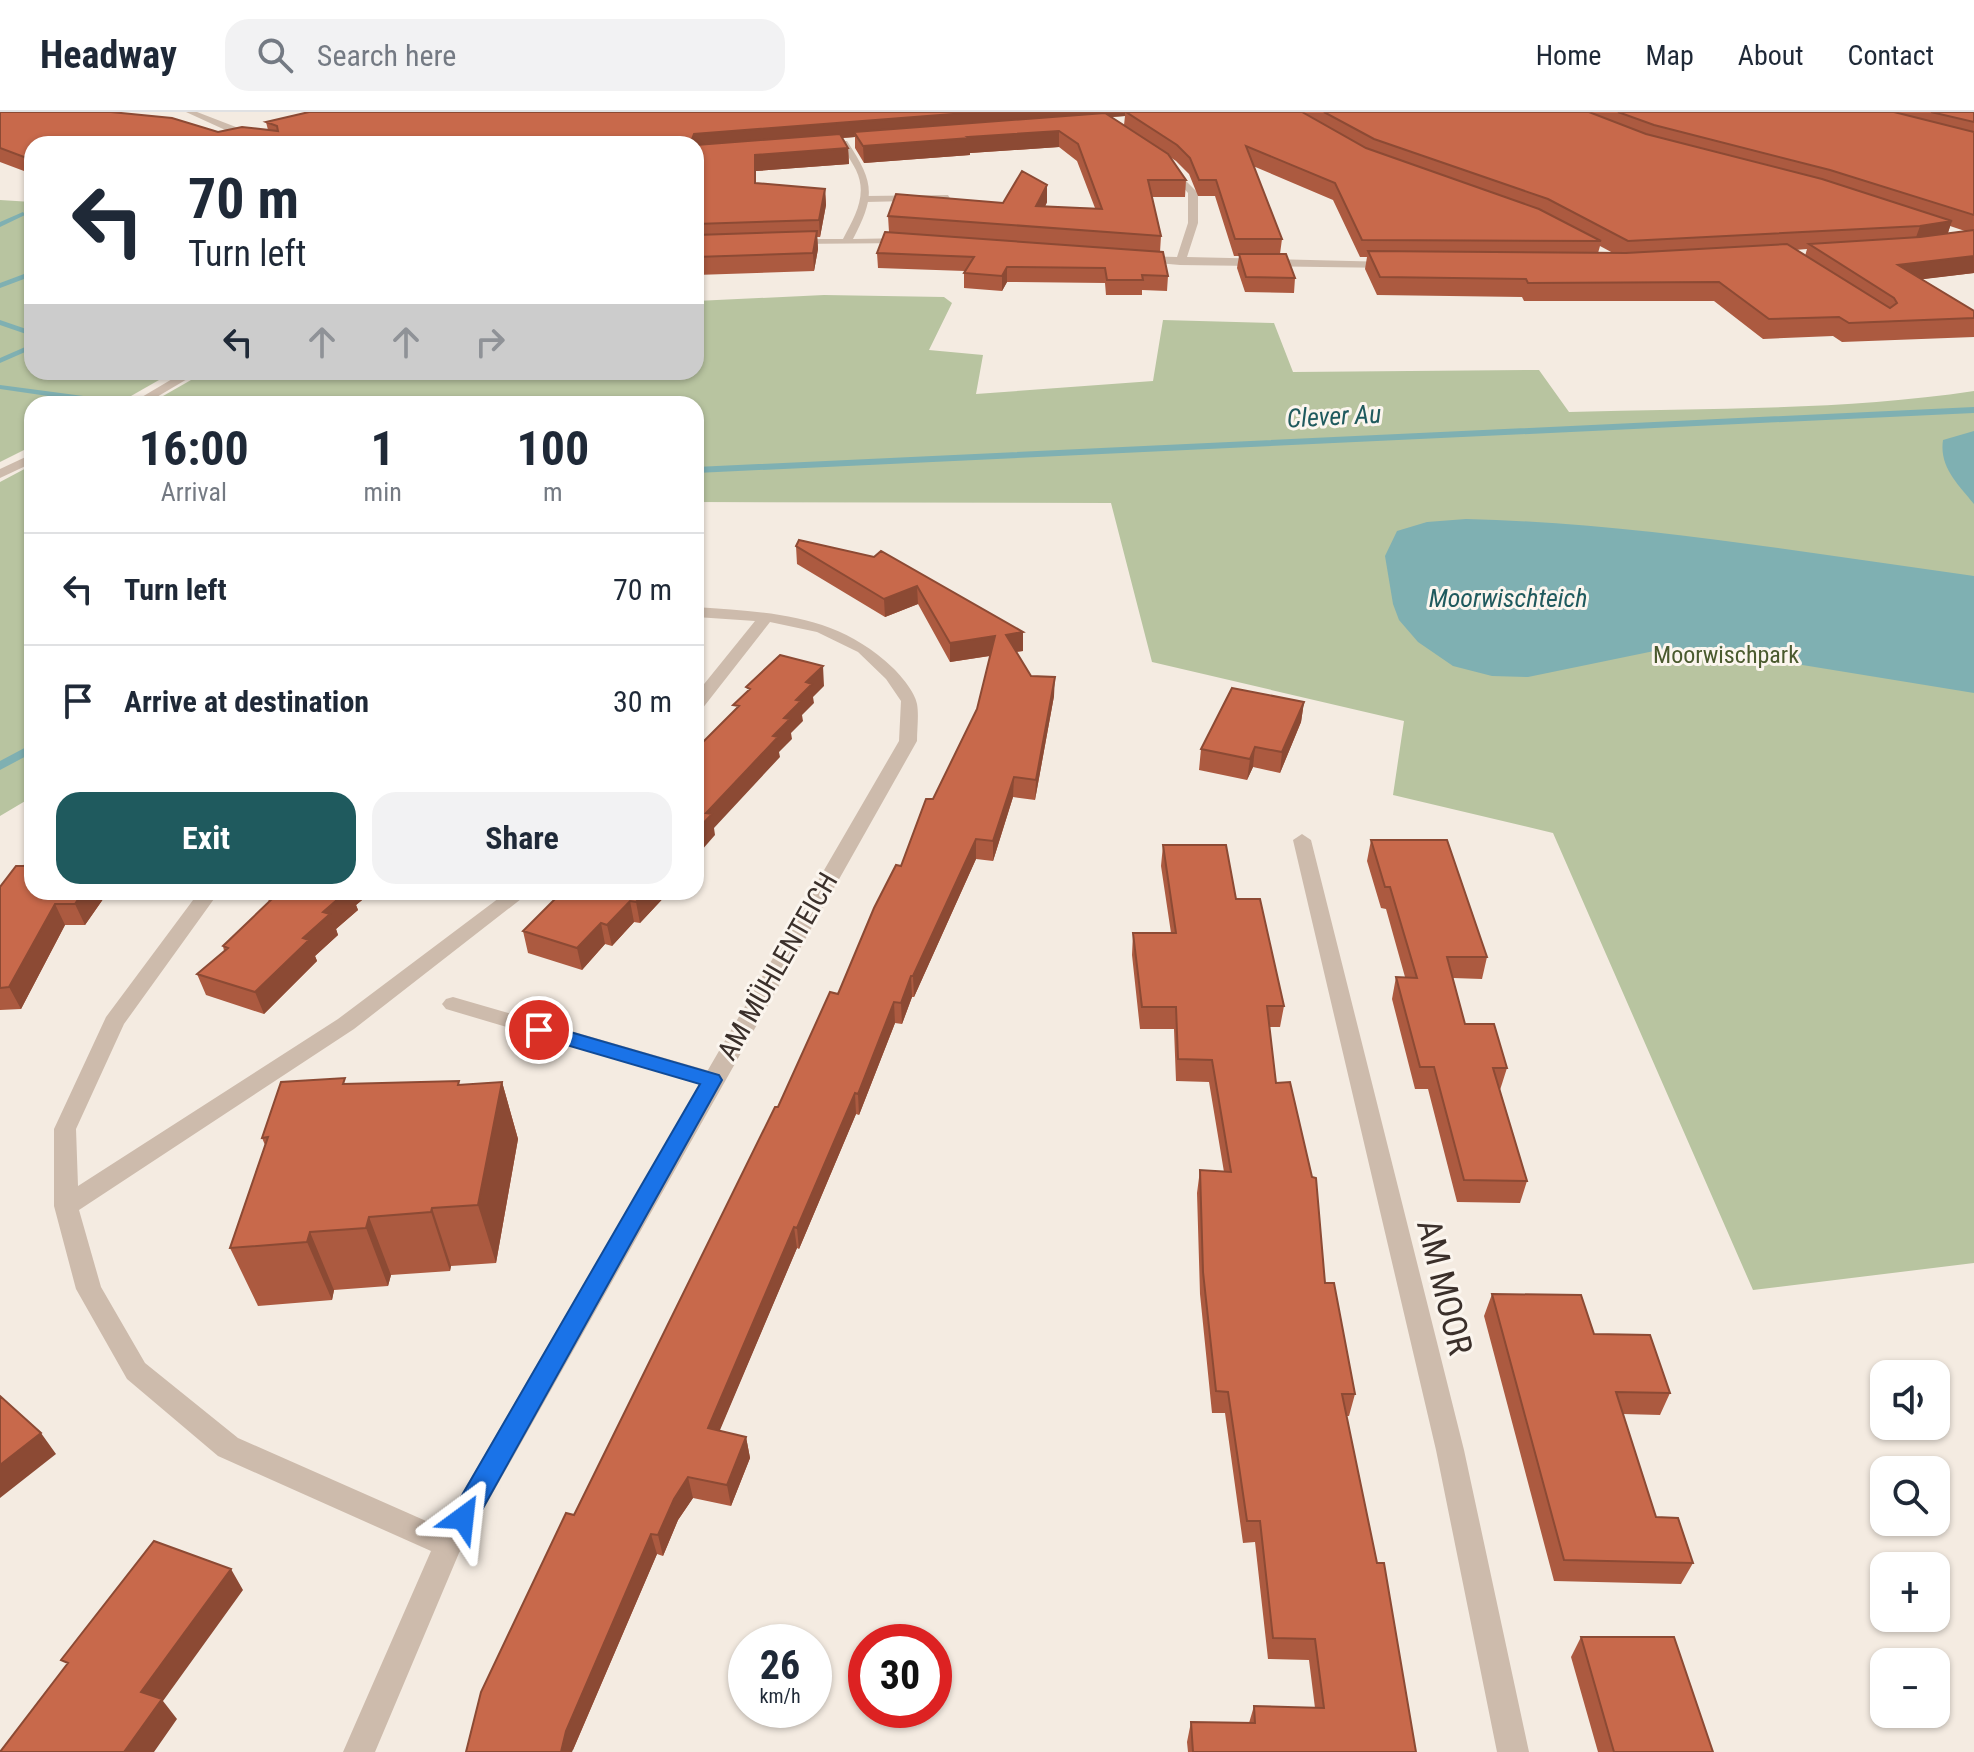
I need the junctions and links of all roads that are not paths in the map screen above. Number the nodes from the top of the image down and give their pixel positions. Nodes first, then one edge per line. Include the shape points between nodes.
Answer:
1 (190, 112) edge
2 (246, 136) edge
3 (860, 142) edge
4 (844, 143) junction
5 (830, 144) edge
6 (1165, 163) edge
7 (948, 198) edge
8 (866, 199) junction
9 (847, 241) junction
10 (775, 242) edge
11 (917, 242) edge
12 (1133, 259) edge
13 (1180, 262) junction
14 (1408, 265) edge
15 (179, 380) edge
16 (150, 396) edge
17 (24, 462) edge
18 (0, 474) edge
19 (704, 613) edge
20 (766, 617) junction
21 (704, 695) edge
22 (1302, 840) dead end
23 (203, 900) edge
24 (509, 900) edge
25 (453, 1004) dead end
26 (712, 1080) junction
27 (66, 1206) junction
28 (448, 1545) junction
29 (359, 1752) edge
30 (1513, 1752) edge

1 - 2 street
3 - 4 street
4 - 5 street
4 - 8 street via 866,177
6 - 13 street via 1193,193 1193,223
7 - 8 street
8 - 9 street
9 - 10 street
9 - 11 street
12 - 13 street
13 - 14 street
15 - 16 street
17 - 18 street
19 - 20 street, AM MÜHLENTEICH
20 - 21 street
20 - 26 street, AM MÜHLENTEICH via 822,628 864,649 909,701 908,741
22 - 30 street, AM MOOR via 1450,1450
23 - 27 street via 114,1022 65,1129
24 - 27 street via 346,1024
25 - 26 street
26 - 28 street, AM MÜHLENTEICH
27 - 28 street via 89,1289 136,1371 228,1447
28 - 29 street, AM MÜHLENTEICH

